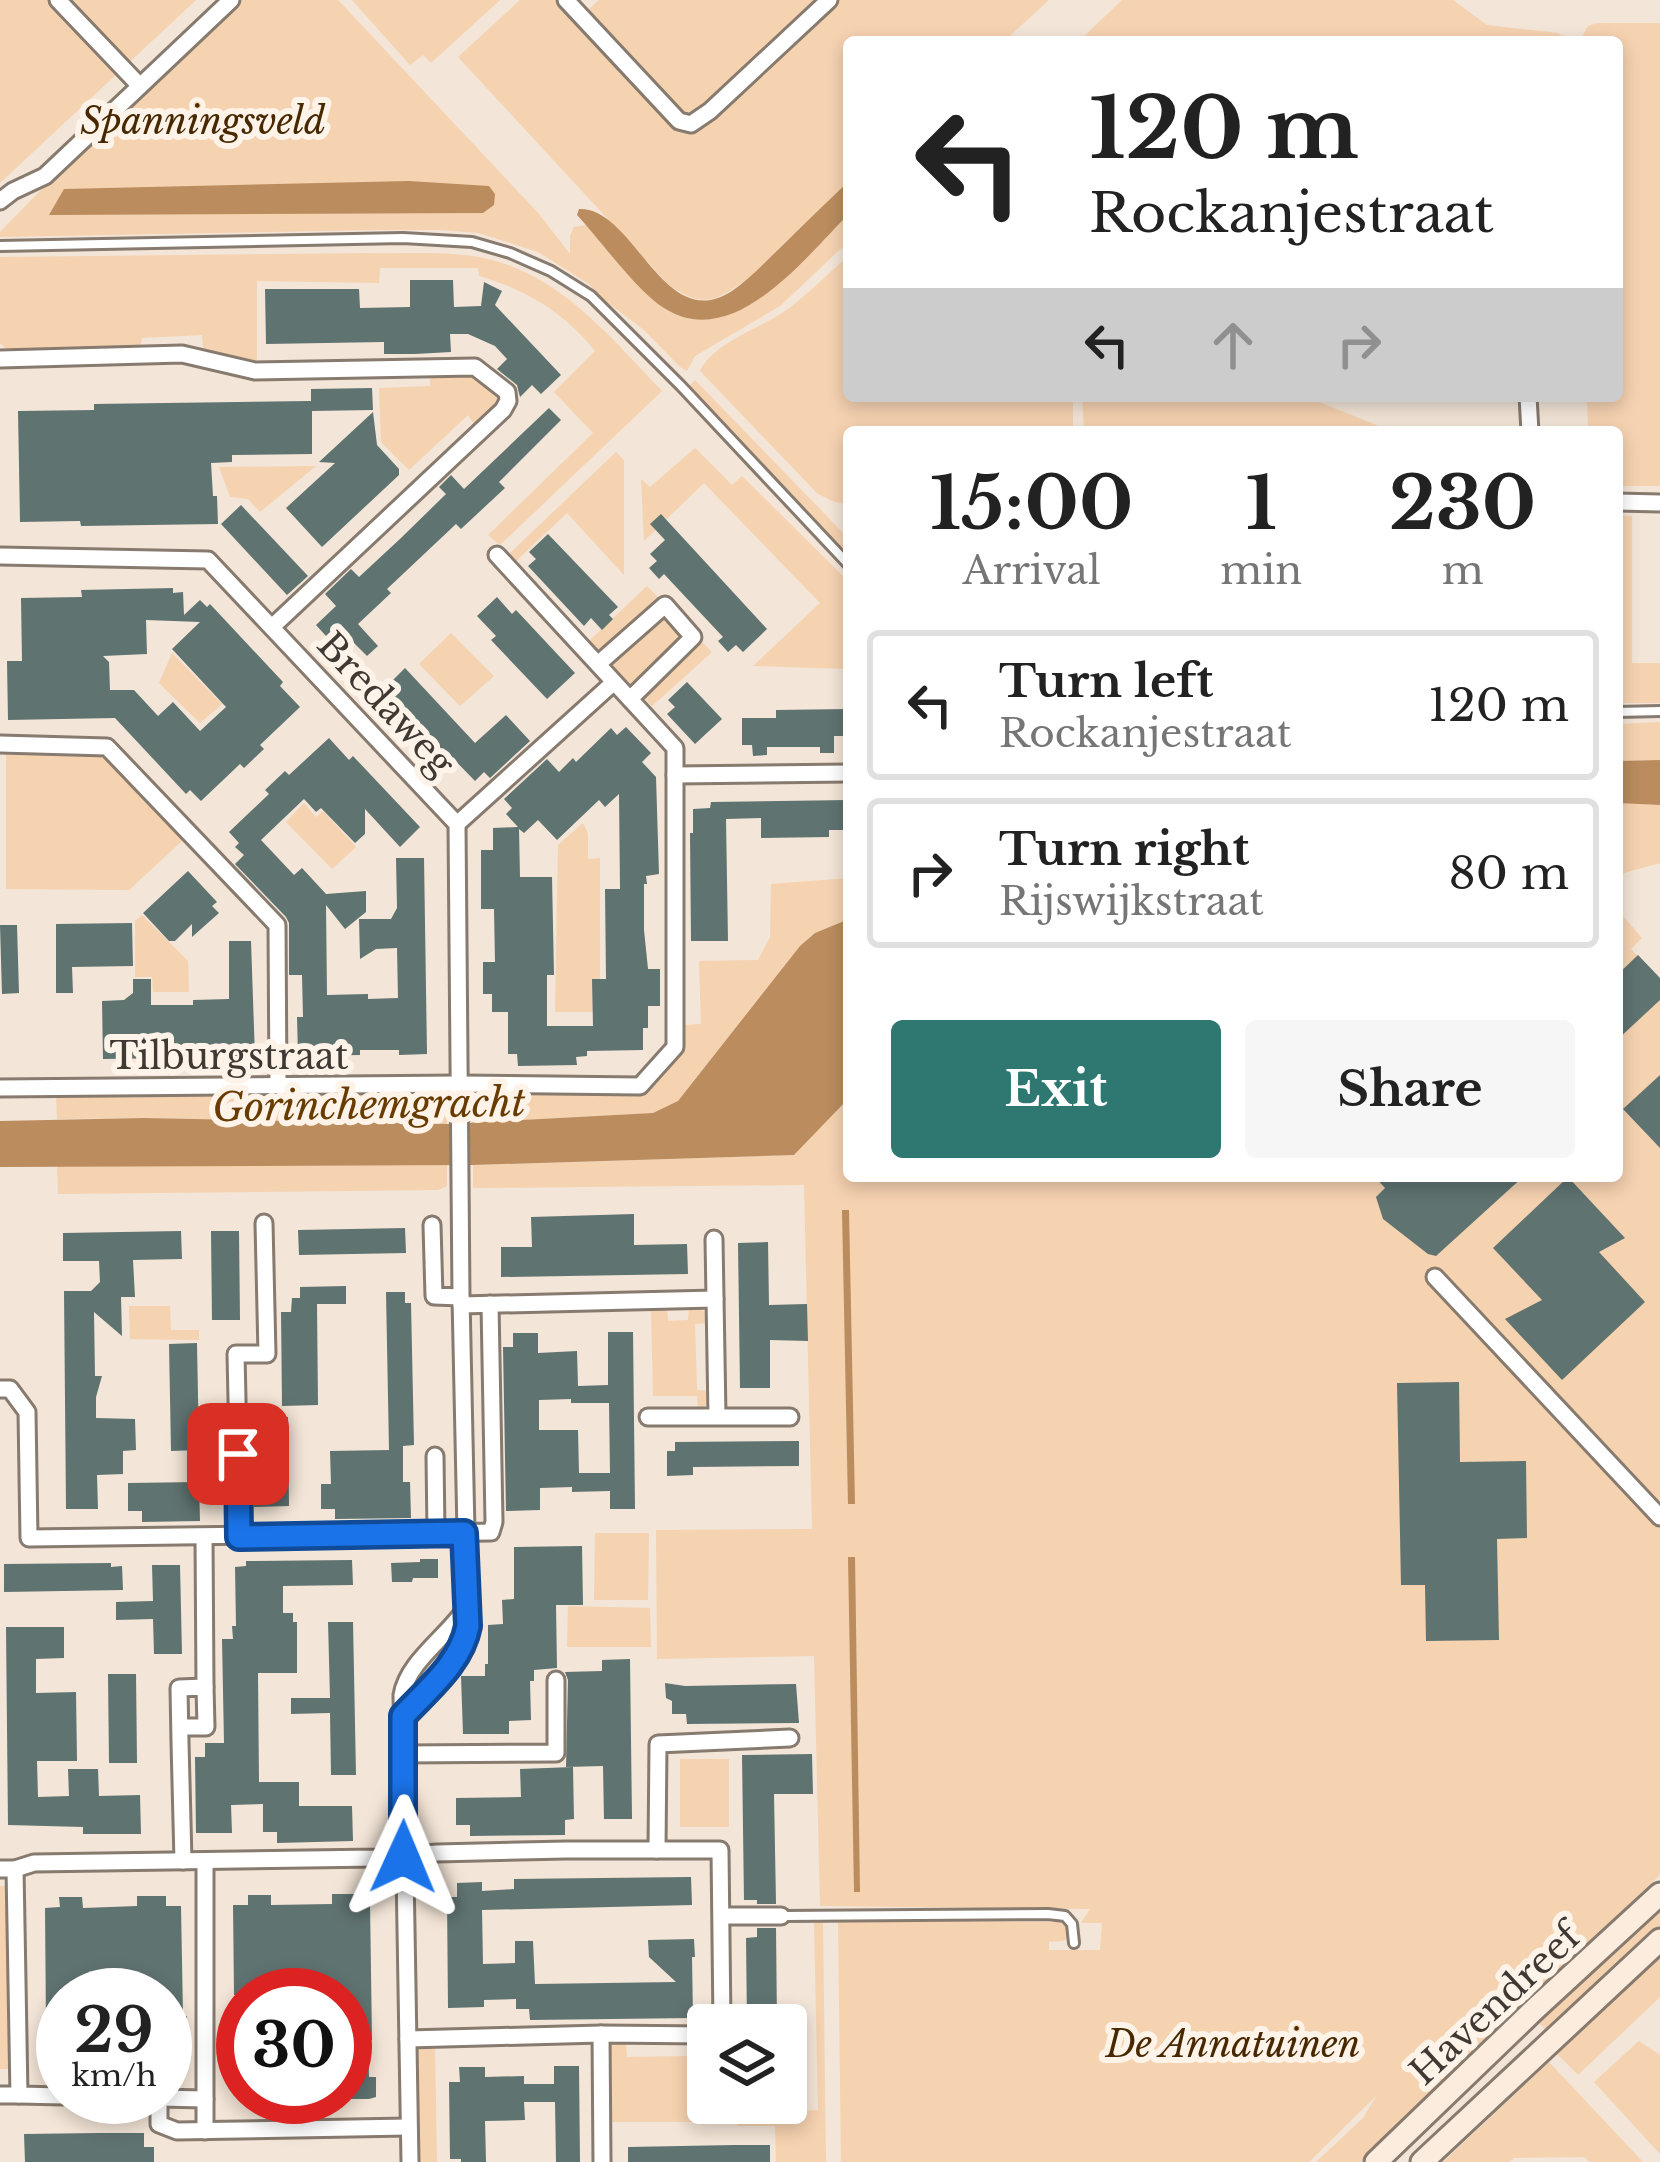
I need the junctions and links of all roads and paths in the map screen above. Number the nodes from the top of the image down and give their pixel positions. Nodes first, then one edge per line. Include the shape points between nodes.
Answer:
1 (58, 0) edge
2 (231, 0) edge
3 (566, 0) edge
4 (829, 0) edge
5 (140, 86) junction
6 (0, 201) edge
7 (0, 246) edge
8 (0, 359) edge
9 (1623, 502) edge
10 (1660, 503) edge
11 (497, 555) dead end
12 (0, 556) edge
13 (843, 560) edge
14 (272, 627) junction
15 (598, 664) junction
16 (613, 683) junction
17 (631, 699) junction
18 (1660, 711) edge
19 (1623, 712) edge
20 (0, 745) edge
21 (843, 773) edge
22 (675, 775) junction
23 (457, 824) junction
24 (459, 1084) junction
25 (278, 1086) junction
26 (0, 1088) edge
27 (264, 1223) dead end
28 (432, 1225) dead end
29 (715, 1239) dead end
30 (1435, 1277) dead end
31 (715, 1300) junction
32 (461, 1301) junction
33 (490, 1304) junction
34 (5, 1389) edge
35 (717, 1416) junction
36 (648, 1417) dead end
37 (790, 1417) dead end
38 (436, 1456) dead end
39 (1660, 1517) edge
40 (436, 1533) junction
41 (464, 1533) junction
42 (204, 1537) junction
43 (239, 1537) junction
44 (466, 1608) junction
45 (556, 1680) dead end
46 (206, 1688) junction
47 (403, 1716) junction
48 (180, 1727) junction
49 (790, 1738) dead end
50 (405, 1754) junction
51 (657, 1850) junction
52 (403, 1857) junction
53 (183, 1861) junction
54 (206, 1862) junction
55 (7, 1869) edge
56 (1660, 1894) edge
57 (722, 1916) junction
58 (781, 1916) joint
59 (1660, 1940) edge
60 (1074, 1943) dead end
61 (722, 2004) edge
62 (601, 2034) junction
63 (687, 2035) edge
64 (408, 2039) junction
65 (0, 2095) edge
66 (19, 2095) junction
67 (36, 2095) edge
68 (192, 2099) edge
69 (206, 2099) junction
70 (159, 2124) edge
71 (408, 2127) junction
72 (205, 2131) junction
73 (410, 2162) edge
74 (602, 2162) edge
75 (1376, 2162) edge
76 (1422, 2162) edge

1 - 5 street
2 - 5 street
3 - 4 street via 679,121 691,124
5 - 6 street via 45,176
7 - 13 lane via 403,238 510,253 591,296
8 - 14 street via 182,354 255,371 475,367 507,392 503,410
9 - 10 street
11 - 15 street
12 - 14 street, Bredaweg via 208,560
14 - 23 street, Bredaweg
15 - 16 street
15 - 17 street via 664,605 693,637
16 - 17 street
16 - 23 street
17 - 22 street via 675,748
18 - 19 lane
20 - 25 street via 106,747 277,926
21 - 22 street
22 - 24 street, Tilburgstraat via 675,1047 640,1086
23 - 24 street, Bredaweg
24 - 25 street, Tilburgstraat
24 - 32 street, Bredaweg
25 - 26 street, Tilburgstraat
27 - 43 street via 267,1354 236,1354
28 - 32 street via 434,1295
29 - 31 street
30 - 39 street
31 - 33 street
31 - 35 street
32 - 33 street
32 - 41 street, Bredaweg
33 - 41 street via 494,1522 490,1532
34 - 42 street via 27,1412 29,1538
35 - 36 street
35 - 37 street
38 - 40 street
40 - 41 street
40 - 43 street
41 - 44 street, Bredaweg
42 - 43 street
42 - 46 street
44 - 47 street via 408,1675
44 - 47 street, Bredaweg via 458,1654
45 - 50 street via 556,1754
46 - 48 street via 206,1727
46 - 48 street via 179,1688
47 - 50 street
48 - 53 street
49 - 51 street via 658,1744
50 - 52 street
51 - 52 street
51 - 57 street via 720,1850
52 - 54 street
52 - 64 street
53 - 54 street
53 - 55 street
54 - 69 street
55 - 66 street
56 - 75 main road, Havendreef
57 - 58 street
57 - 61 street
58 - 60 lane via 1048,1914 1065,1916
59 - 76 main road, Havendreef
62 - 63 street
62 - 64 street
62 - 74 street
64 - 71 street
65 - 66 street
66 - 67 street
68 - 69 street
69 - 72 street
70 - 72 street
71 - 72 street
71 - 73 street

